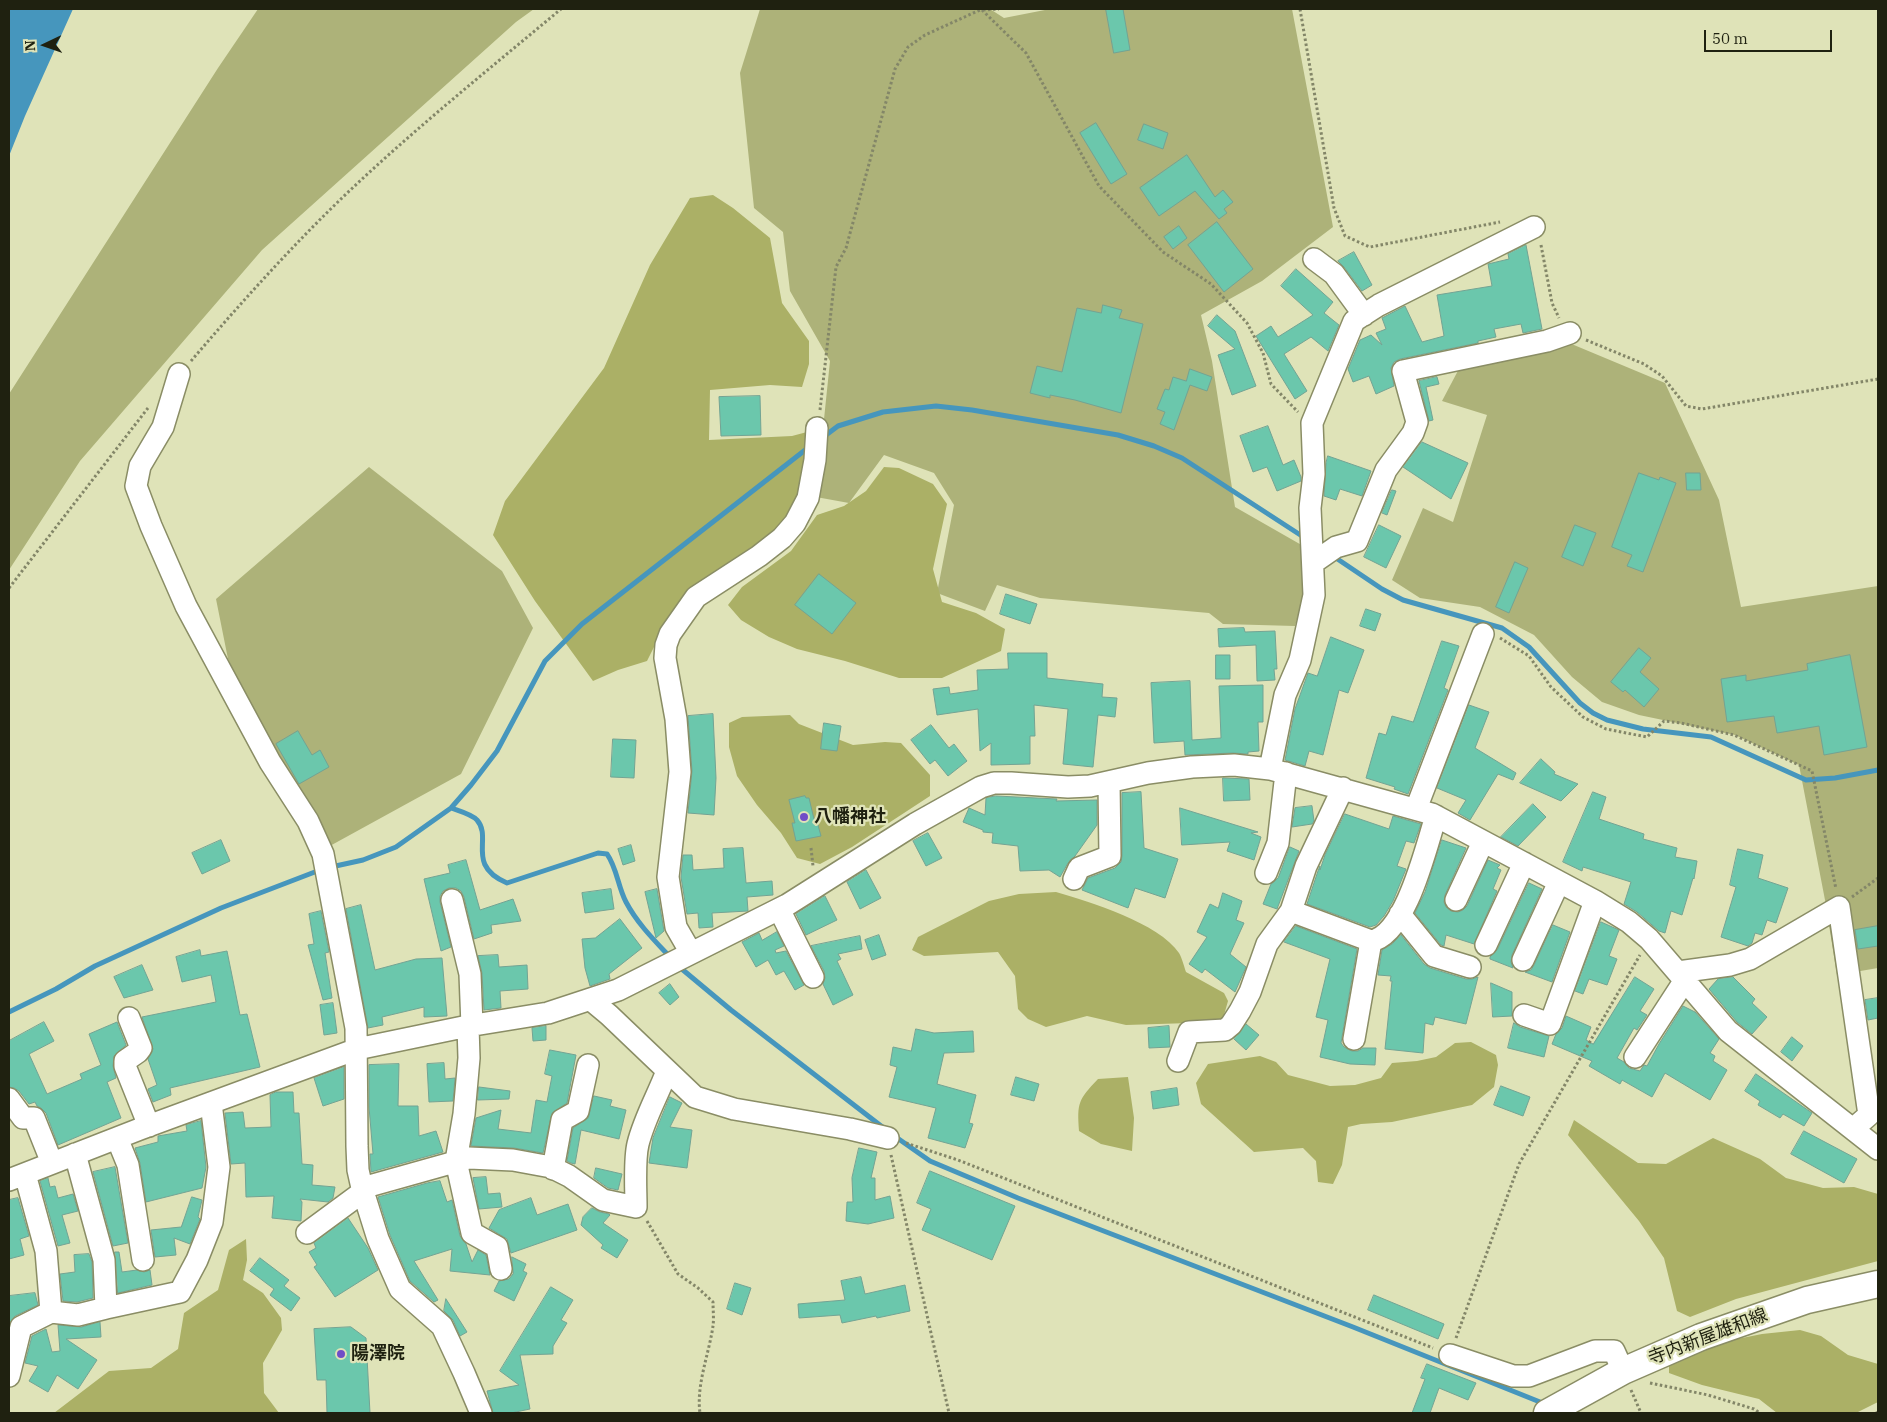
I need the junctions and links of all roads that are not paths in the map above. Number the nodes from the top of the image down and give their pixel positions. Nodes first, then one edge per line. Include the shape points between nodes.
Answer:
1 (1534, 228) road end
2 (1314, 259) dead end
3 (1364, 315) junction
4 (1570, 333) road end
5 (179, 374) road end
6 (818, 428) road end
7 (1313, 563) junction
8 (1483, 634) road end
9 (1278, 771) junction
10 (1109, 782) junction
11 (1343, 788) junction
12 (1416, 809) junction
13 (1436, 816) junction
14 (1483, 842) junction
15 (1524, 863) junction
16 (1266, 873) dead end
17 (1074, 879) dead end
18 (1559, 882) junction
19 (452, 900) dead end
20 (1456, 900) dead end
21 (1595, 901) junction
22 (779, 909) junction
23 (1291, 911) junction
24 (1400, 914) junction
25 (1371, 941) junction
26 (1486, 945) dead end
27 (679, 960) junction
28 (1523, 960) dead end
29 (1470, 967) dead end
30 (1682, 976) junction
31 (814, 978) dead end
32 (591, 1000) junction
33 (1524, 1015) dead end
34 (129, 1018) dead end
35 (470, 1026) junction
36 (1354, 1039) dead end
37 (357, 1049) junction
38 (1635, 1057) dead end
39 (1178, 1060) dead end
40 (588, 1065) dead end
41 (667, 1071) junction
42 (9, 1099) edge
43 (211, 1103) junction
44 (149, 1126) junction
45 (1853, 1129) junction
46 (117, 1138) junction
47 (888, 1138) road end
48 (1878, 1149) edge
49 (75, 1154) junction
50 (456, 1161) junction
51 (52, 1163) junction
52 (554, 1169) junction
53 (17, 1177) edge
54 (363, 1189) junction
55 (307, 1233) dead end
56 (143, 1260) dead end
57 (501, 1269) dead end
58 (1878, 1284) edge
59 (106, 1308) junction
60 (51, 1312) junction
61 (1450, 1355) road end
62 (1629, 1368) junction
63 (9, 1376) edge
64 (481, 1413) edge
65 (1547, 1413) edge

1 - 3 street
2 - 3 street via 1334,274
3 - 7 street via 1354,321 1312,423 1314,474 1310,508
4 - 7 street via 1547,341 1403,371 1417,422 1413,433 1386,470 1357,542 1336,547
5 - 37 street via 163,427 140,466 136,486 186,606 270,762 308,821 324,857 355,1019
6 - 27 street via 808,498 794,523 782,538 759,556 696,598 670,634 666,645 680,772 668,877
7 - 9 street via 1314,596 1300,660 1286,695
8 - 12 street
9 - 10 street via 1234,765 1148,773
9 - 11 street
9 - 16 street via 1278,843
10 - 17 street via 1110,856 1079,868
10 - 22 street via 1068,787 994,783 982,787 914,824
11 - 12 street
11 - 23 street via 1306,866
12 - 13 street
13 - 14 street
13 - 24 street via 1409,897
14 - 15 street
14 - 20 street
15 - 18 street
15 - 26 street
18 - 21 street
18 - 28 street
19 - 35 street via 470,974
21 - 30 street via 1649,939
21 - 33 street via 1550,1024
22 - 27 street
22 - 31 street
23 - 25 street
23 - 39 street via 1267,944 1250,992 1231,1024 1225,1030 1189,1032
24 - 25 street via 1386,935
24 - 29 street via 1434,956
25 - 36 street
27 - 32 street
30 - 38 street
30 - 45 street via 1728,1031
30 - 45 street via 1750,959 1839,907 1869,1115
32 - 35 street via 548,1013
32 - 41 street
34 - 44 street via 141,1048 125,1061 125,1066
35 - 37 street
35 - 50 street via 464,1114
37 - 43 street
37 - 54 street via 358,1170
40 - 52 street via 578,1111 562,1120
41 - 47 street via 695,1097 734,1109
41 - 52 street via 637,1146 636,1207 603,1200
42 - 51 street via 23,1118 34,1118
43 - 44 street
43 - 59 street via 219,1167 212,1222 197,1260 180,1292
44 - 46 street
45 - 48 street
46 - 49 street
46 - 56 street via 128,1165
49 - 51 street
49 - 59 street via 104,1260
50 - 52 street via 469,1158 513,1160
50 - 54 street
50 - 57 street via 472,1233 497,1247
51 - 53 street
53 - 60 street via 46,1251
54 - 55 street
54 - 64 street via 378,1238 400,1289 442,1326
58 - 62 main road, 寺内新屋雄和線 via 1807,1300 1701,1337
59 - 60 street via 78,1315
60 - 63 street via 21,1328
61 - 62 street via 1512,1376 1529,1376 1595,1351 1614,1351
62 - 65 main road, 寺内新屋雄和線

